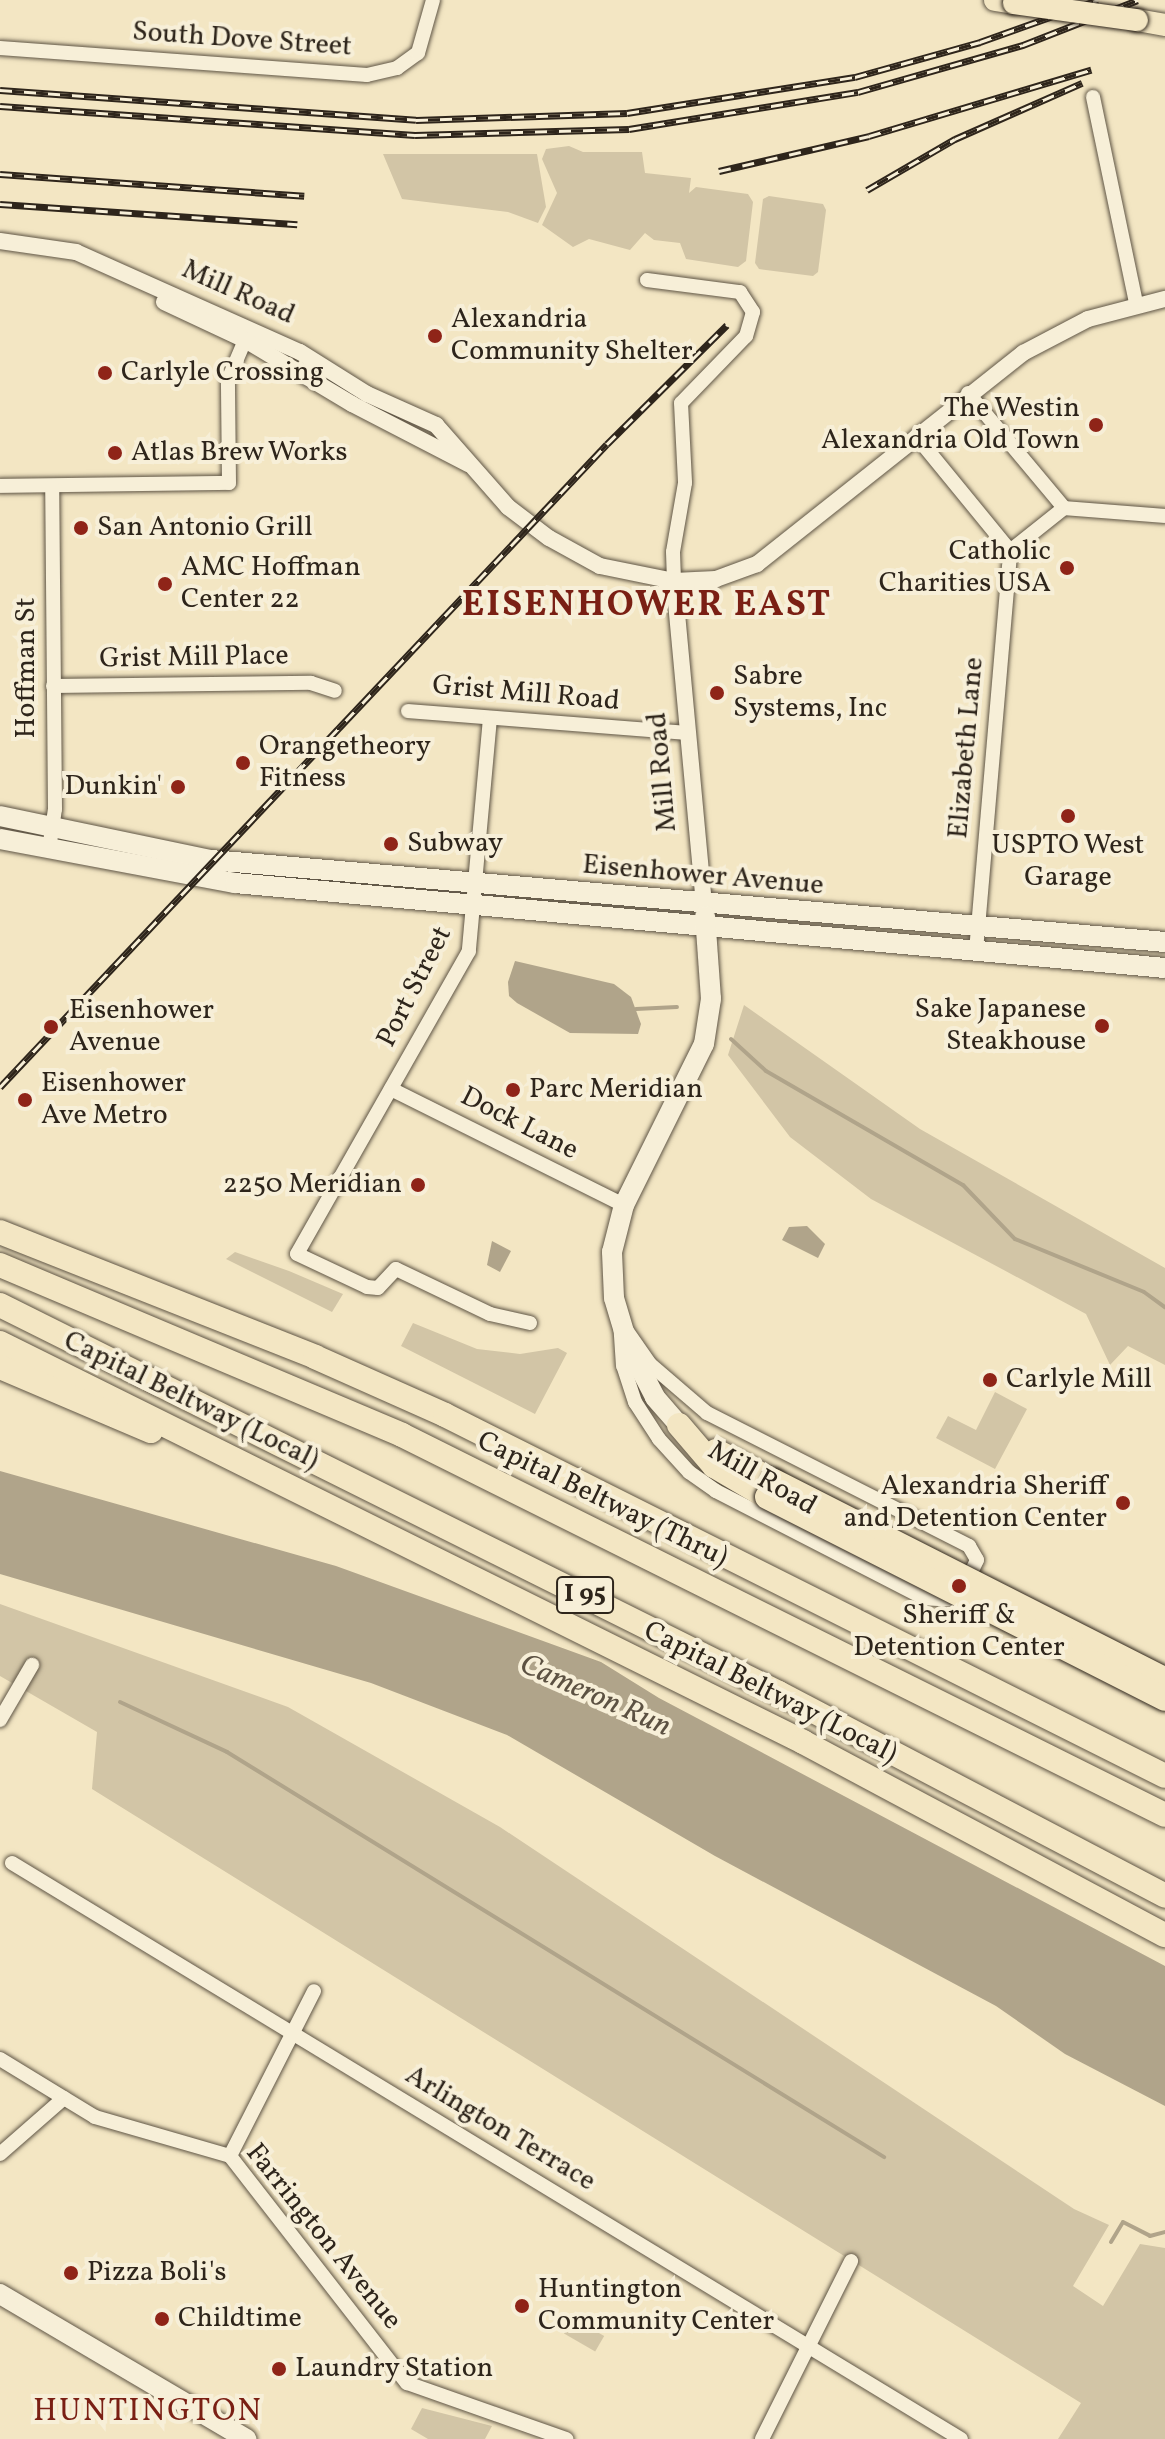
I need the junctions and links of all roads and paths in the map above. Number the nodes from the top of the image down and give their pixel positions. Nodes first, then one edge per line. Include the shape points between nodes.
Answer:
1 (433, 0) edge
2 (1005, 1) edge
3 (1165, 25) edge
4 (0, 48) edge
5 (1093, 97) dead end
6 (0, 241) edge
7 (0, 251) edge
8 (647, 280) dead end
9 (1165, 299) edge
10 (1136, 303) junction
11 (247, 334) junction
12 (968, 393) junction
13 (916, 436) junction
14 (0, 486) edge
15 (52, 486) junction
16 (1064, 508) junction
17 (1165, 516) edge
18 (1010, 551) junction
19 (674, 581) junction
20 (53, 686) junction
21 (335, 691) dead end
22 (408, 711) dead end
23 (490, 718) junction
24 (687, 733) junction
25 (0, 816) edge
26 (53, 827) junction
27 (0, 839) edge
28 (49, 849) junction
29 (476, 883) junction
30 (476, 905) junction
31 (704, 905) junction
32 (707, 927) junction
33 (977, 929) junction
34 (1165, 942) edge
35 (976, 951) junction
36 (1165, 968) edge
37 (391, 1089) junction
38 (624, 1205) junction
39 (0, 1232) edge
40 (0, 1265) edge
41 (0, 1305) edge
42 (620, 1321) junction
43 (530, 1323) dead end
44 (0, 1343) edge
45 (0, 1367) edge
46 (679, 1425) joint
47 (771, 1489) junction
48 (306, 1491) junction
49 (32, 1665) dead end
50 (1165, 1679) edge
51 (1165, 1699) edge
52 (0, 1720) edge
53 (1165, 1776) edge
54 (1165, 1818) edge
55 (12, 1863) dead end
56 (1165, 1896) edge
57 (1165, 1935) edge
58 (314, 1991) dead end
59 (292, 2034) junction
60 (0, 2059) edge
61 (64, 2098) junction
62 (0, 2154) edge
63 (230, 2156) junction
64 (851, 2261) dead end
65 (0, 2294) edge
66 (808, 2347) junction
67 (246, 2439) edge
68 (566, 2439) edge
69 (762, 2439) edge
70 (961, 2439) edge

1 - 4 street, South Dove Street via 418,53 397,68 367,75
2 - 3 main road, bridge
5 - 10 street
6 - 11 street, Mill Road via 76,252
7 - 11 street, Mill Road via 72,262
8 - 19 street via 740,292 753,312 746,336 681,403 685,483 673,552
9 - 10 street
10 - 12 street via 1047,338
11 - 15 street via 228,380 229,483
11 - 19 street, Mill Road via 352,404 471,465 519,517 580,557 619,572
12 - 13 street
12 - 16 street
13 - 18 street
13 - 19 street via 776,551 734,573
14 - 15 street
15 - 20 street, Hoffman St
16 - 17 street
16 - 18 street
18 - 33 street, Elizabeth Lane
19 - 24 street, Mill Road
20 - 21 street, Grist Mill Place via 311,683
20 - 26 street, Hoffman St
22 - 23 street, Grist Mill Road
23 - 24 street, Grist Mill Road
23 - 29 street, Port Street
24 - 31 street, Mill Road
25 - 26 main road, Eisenhower Avenue
26 - 28 street, Hoffman St
26 - 29 main road, Eisenhower Avenue via 211,860
27 - 28 main road, Eisenhower Avenue
28 - 30 main road, Eisenhower Avenue via 235,883
29 - 30 street, Port Street
29 - 31 main road, Eisenhower Avenue
30 - 32 main road, Eisenhower Avenue
30 - 37 street, Port Street via 469,951
31 - 32 main road, Mill Road
31 - 33 main road, Eisenhower Avenue
32 - 35 main road, Eisenhower Avenue
32 - 38 main road, Mill Road via 711,999 704,1044
33 - 34 main road, Eisenhower Avenue
33 - 35 street, Elizabeth Lane
35 - 36 main road, Eisenhower Avenue
37 - 38 street, Dock Lane
37 - 43 street, Port Street via 297,1254 367,1287 378,1288 396,1269 490,1314
38 - 42 main road, Mill Road via 611,1267
39 - 53 highway via 315,1357 445,1415
40 - 54 highway, Capital Beltway (Thru) / I 95 via 402,1435
41 - 56 highway, I 95 via 751,1679
42 - 42 street, Mill Road via 623,1366 635,1402 689,1472 725,1496 924,1598 958,1600 977,1560 969,1546 707,1413 650,1364
42 - 46 main road, Mill Road via 645,1381
44 - 48 highway, Capital Beltway (Local) / I 95
45 - 48 highway
46 - 47 highway via 714,1466
47 - 50 highway, bridge
47 - 51 highway, bridge
48 - 57 highway, Capital Beltway (Local) / I 95 via 803,1742
49 - 52 street
55 - 59 street, Arlington Terrace
58 - 59 street
59 - 63 street
59 - 66 street, Arlington Terrace
60 - 61 street, Farrington Avenue
61 - 62 street
61 - 63 street, Farrington Avenue via 95,2117
63 - 68 street, Farrington Avenue via 407,2383
64 - 66 street
65 - 67 main road
66 - 69 street
66 - 70 street, Arlington Terrace

